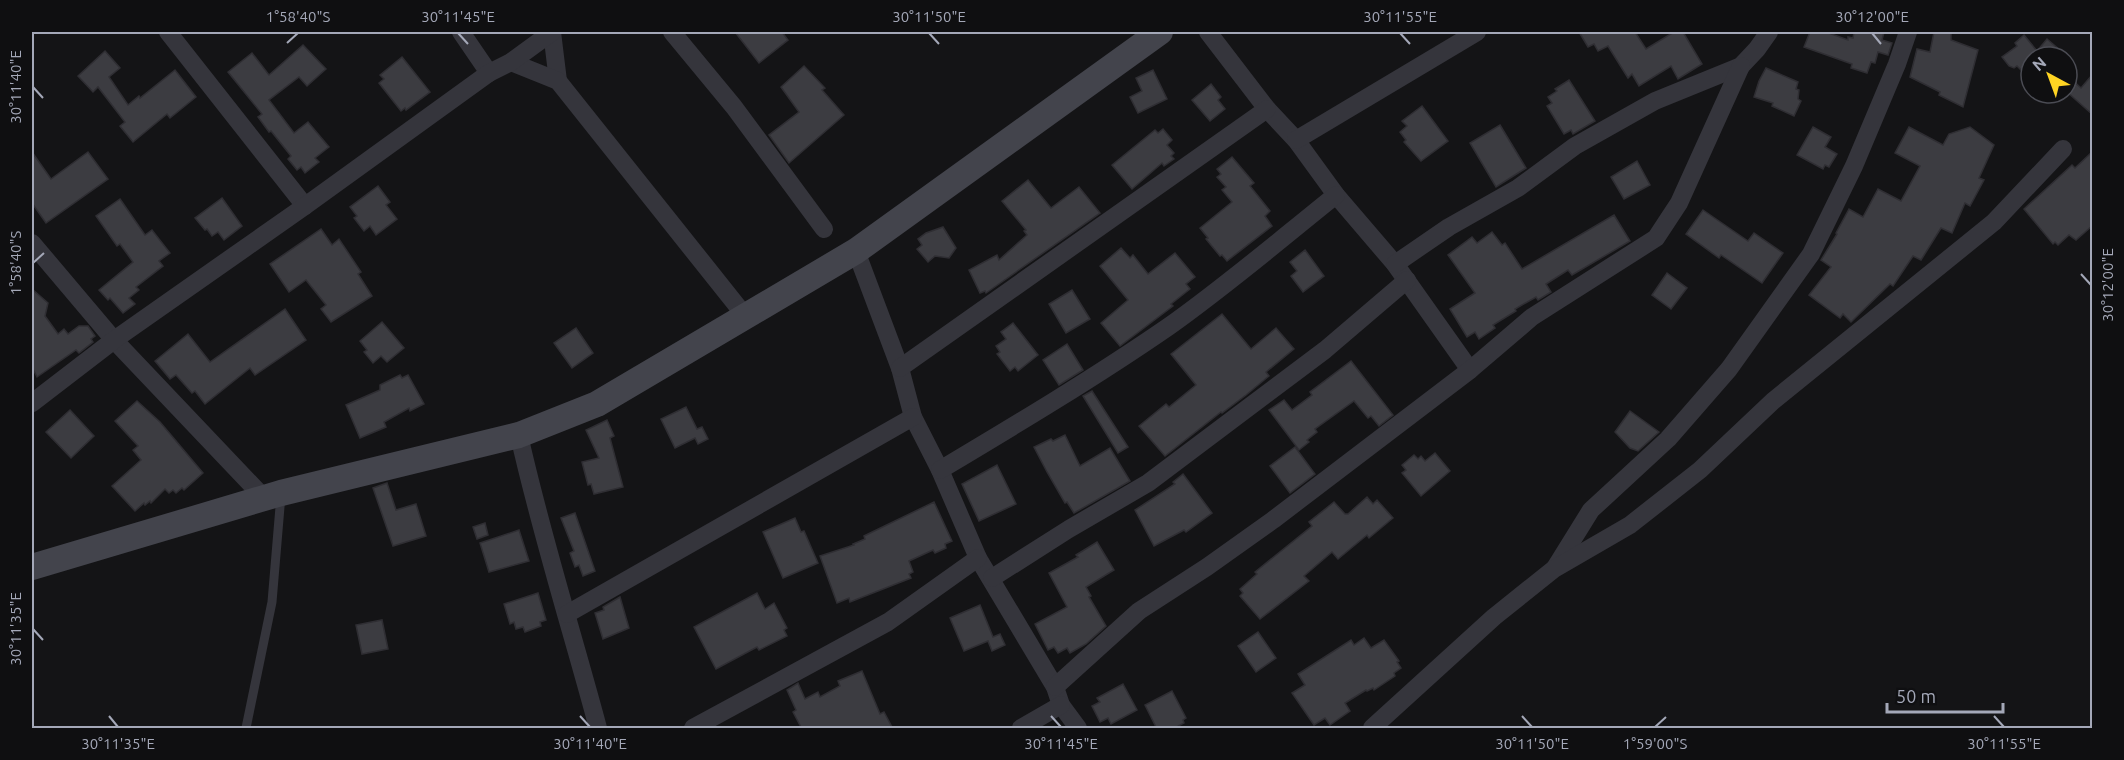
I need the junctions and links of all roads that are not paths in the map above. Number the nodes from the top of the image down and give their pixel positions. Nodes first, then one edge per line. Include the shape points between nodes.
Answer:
1 (168, 32) edge
2 (461, 32) edge
3 (552, 32) edge
4 (672, 32) edge
5 (1160, 32) edge
6 (1208, 32) edge
7 (1477, 32) edge
8 (1769, 32) edge
9 (1908, 32) edge
10 (511, 62) junction
11 (1741, 66) junction
12 (489, 73) junction
13 (558, 81) junction
14 (1267, 109) junction
15 (1296, 140) junction
16 (2063, 149) dead end
17 (1336, 195) junction
18 (305, 206) junction
19 (824, 229) dead end
20 (34, 251) edge
21 (856, 251) junction
22 (1395, 264) junction
23 (1407, 280) junction
24 (746, 317) junction
25 (114, 340) junction
26 (900, 368) junction
27 (1470, 370) junction
28 (32, 403) edge
29 (913, 417) junction
30 (519, 435) junction
31 (940, 470) junction
32 (273, 496) junction
33 (978, 558) junction
34 (32, 567) edge
35 (1554, 569) junction
36 (992, 578) junction
37 (567, 614) junction
38 (1055, 687) junction
39 (1061, 705) junction
40 (246, 729) edge
41 (598, 729) edge
42 (693, 729) edge
43 (1021, 729) edge
44 (1078, 729) edge
45 (1372, 729) edge

1 - 18 street
2 - 12 street
3 - 10 street
3 - 13 street
4 - 19 street via 734,107
5 - 21 street
6 - 14 street
7 - 15 street
8 - 11 street
9 - 35 street via 1854,166 1811,254 1728,369 1668,439 1591,510
10 - 12 street
10 - 13 street
11 - 22 street via 1655,101 1585,141 1518,188 1449,227
11 - 27 street via 1679,203 1656,238 1532,317
12 - 18 street
13 - 24 street
14 - 15 street
14 - 26 street
15 - 17 street
16 - 35 street via 1994,222 1773,401 1700,470 1629,525
17 - 22 street
17 - 31 street via 1170,325 1102,372
18 - 25 street
20 - 25 street
21 - 24 street
21 - 26 street
22 - 23 street
23 - 27 street
23 - 36 street via 1325,350 1148,483
24 - 30 street via 597,404
25 - 28 street
25 - 32 street
26 - 29 street
27 - 38 street via 1273,520 1139,611
29 - 31 street
29 - 37 street
30 - 32 street
30 - 37 street via 535,508
31 - 33 street
32 - 34 street
32 - 40 lane via 272,602
33 - 36 street
33 - 42 street via 888,621
35 - 45 street via 1494,617
36 - 38 street
37 - 41 street
38 - 39 street
39 - 43 street
39 - 44 street

